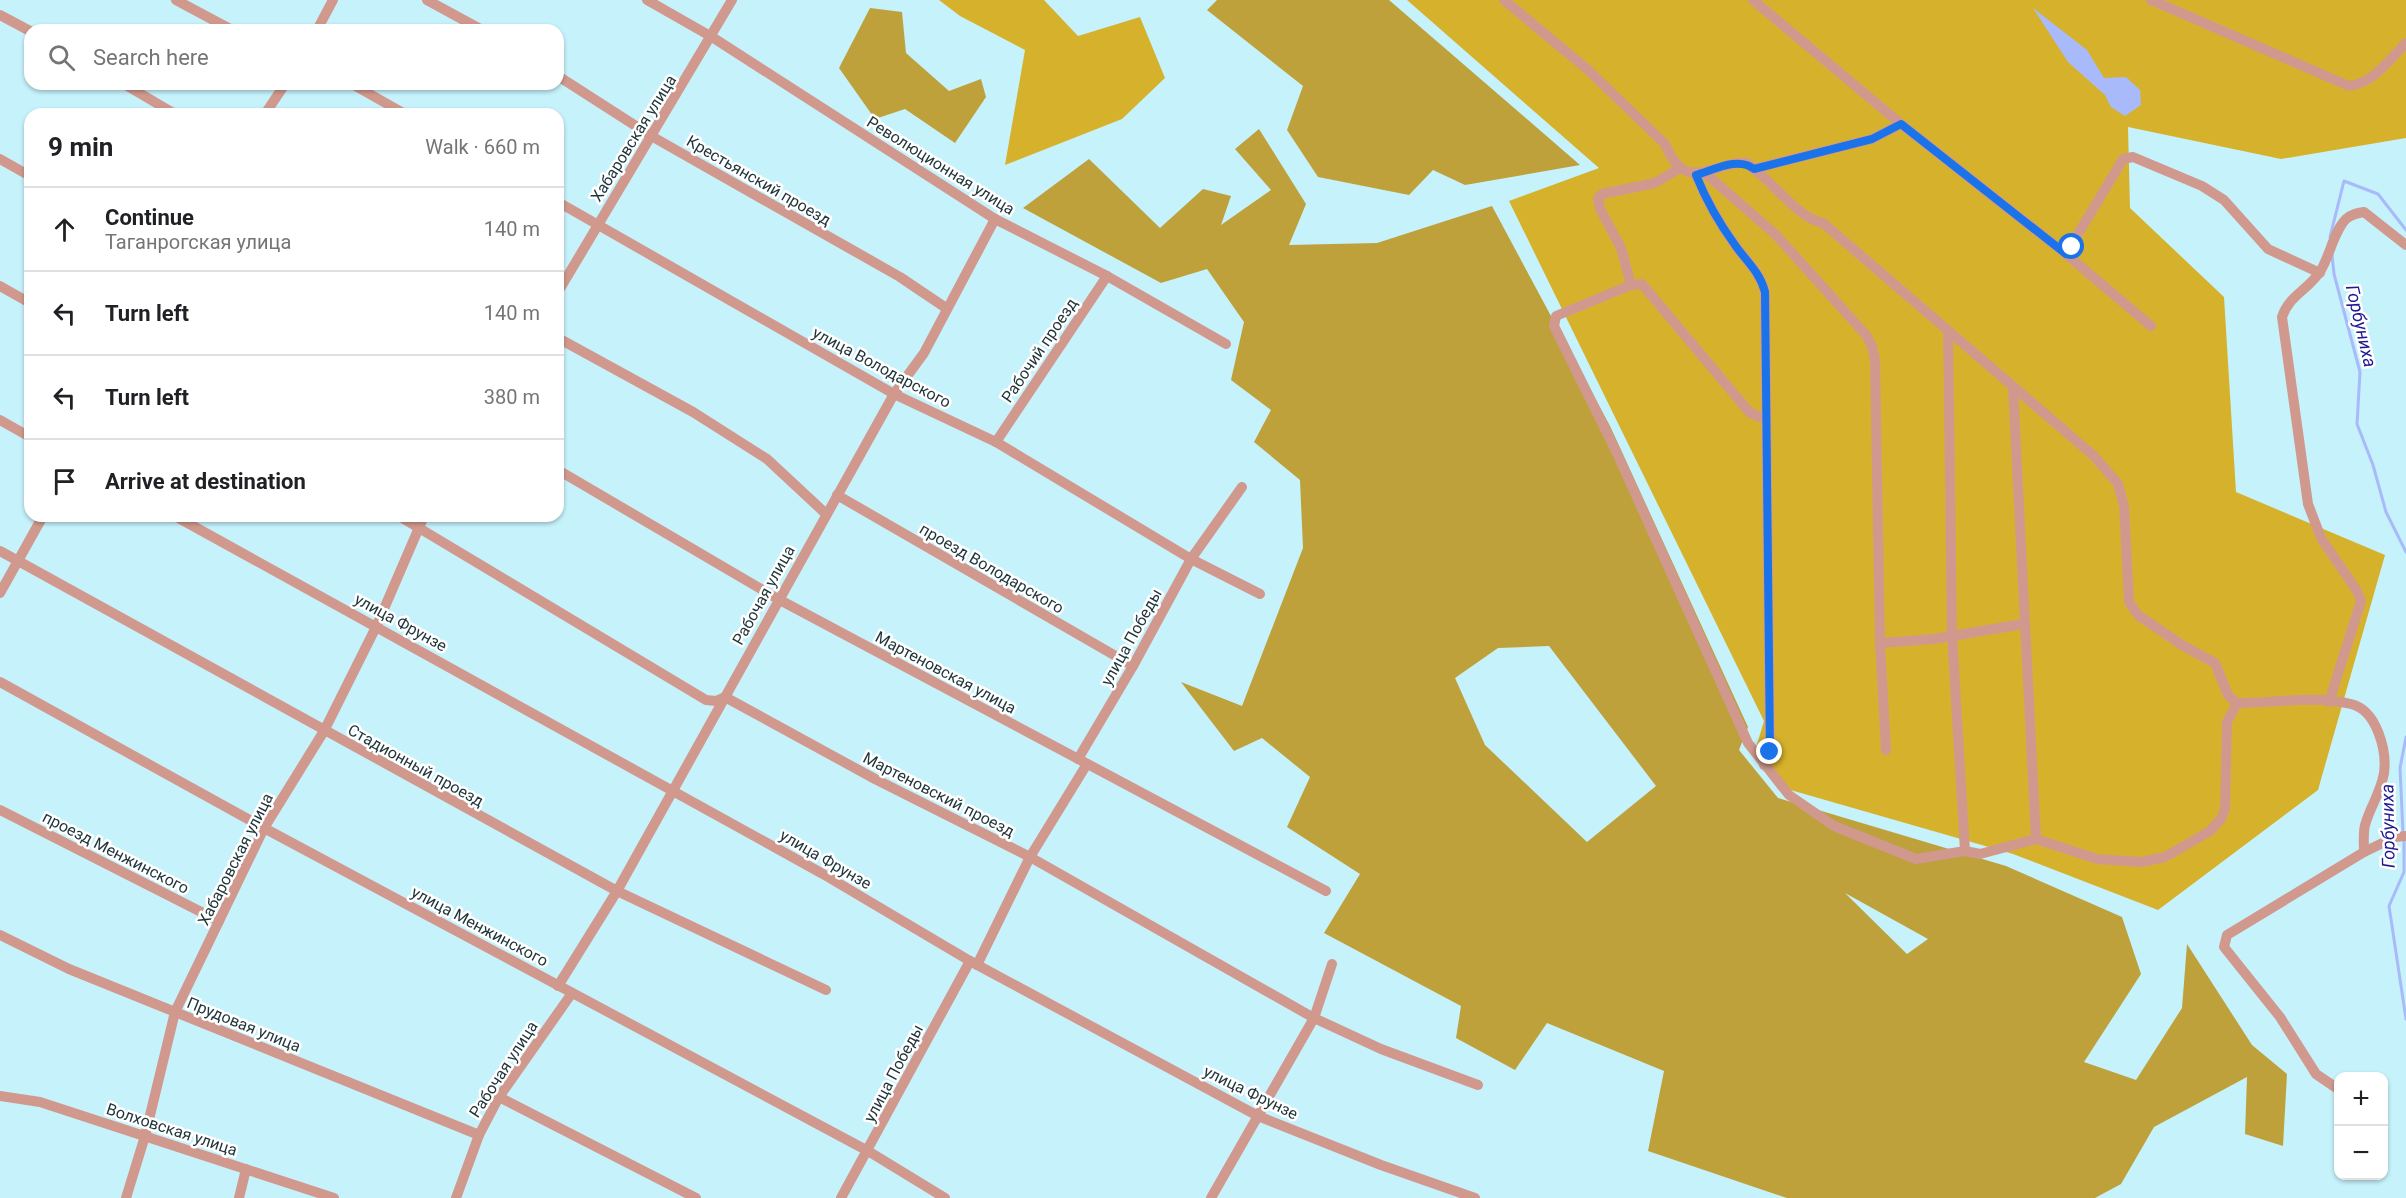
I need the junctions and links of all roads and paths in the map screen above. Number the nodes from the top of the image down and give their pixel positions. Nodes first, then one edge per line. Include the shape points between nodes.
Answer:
1 (176, 0) edge
2 (333, 0) edge
3 (427, 0) edge
4 (647, 0) edge
5 (732, 0) edge
6 (1504, 0) edge
7 (1753, 0) edge
8 (2151, 0) edge
9 (0, 15) edge
10 (221, 24) edge
11 (320, 24) edge
12 (472, 24) edge
13 (24, 28) edge
14 (712, 37) junction
15 (2406, 43) edge
16 (564, 80) edge
17 (134, 90) edge
18 (281, 90) edge
19 (363, 90) edge
20 (165, 108) edge
21 (269, 108) edge
22 (394, 108) edge
23 (1901, 124) junction
24 (653, 137) junction
25 (0, 159) edge
26 (1680, 168) junction
27 (1754, 169) junction
28 (24, 173) edge
29 (1700, 174) junction
30 (564, 205) edge
31 (995, 219) junction
32 (597, 224) junction
33 (2406, 245) edge
34 (2066, 254) junction
35 (2320, 273) junction
36 (1107, 276) junction
37 (564, 282) edge
38 (1631, 285) junction
39 (0, 286) edge
40 (24, 300) edge
41 (946, 308) junction
42 (2151, 326) dead end
43 (1948, 331) junction
44 (564, 341) edge
45 (1226, 344) dead end
46 (2013, 388) junction
47 (894, 393) junction
48 (1766, 419) junction
49 (0, 420) edge
50 (24, 433) edge
51 (996, 441) junction
52 (564, 474) edge
53 (1242, 487) dead end
54 (837, 495) junction
55 (825, 513) junction
56 (40, 522) edge
57 (186, 522) edge
58 (409, 522) edge
59 (421, 522) edge
60 (418, 527) junction
61 (0, 551) edge
62 (1191, 559) junction
63 (17, 561) junction
64 (0, 593) edge
65 (1260, 594) dead end
66 (778, 599) junction
67 (2024, 624) junction
68 (376, 626) junction
69 (1952, 635) junction
70 (1880, 643) junction
71 (1133, 666) junction
72 (0, 682) edge
73 (725, 697) junction
74 (2329, 702) junction
75 (2237, 703) junction
76 (324, 731) junction
77 (1886, 750) dead end
78 (1082, 761) junction
79 (1764, 765) junction
80 (673, 792) junction
81 (0, 810) edge
82 (264, 828) junction
83 (2401, 836) edge
84 (2036, 839) junction
85 (1965, 851) junction
86 (2364, 852) junction
87 (1030, 857) junction
88 (617, 891) junction
89 (1326, 891) dead end
90 (219, 921) junction
91 (0, 935) edge
92 (973, 963) junction
93 (1332, 964) dead end
94 (558, 986) junction
95 (826, 990) dead end
96 (572, 993) junction
97 (175, 1012) junction
98 (1314, 1018) junction
99 (1478, 1085) dead end
100 (2334, 1086) edge
101 (0, 1096) edge
102 (499, 1097) junction
103 (1258, 1116) junction
104 (479, 1135) junction
105 (145, 1136) junction
106 (868, 1151) junction
107 (246, 1169) junction
108 (126, 1198) edge
109 (239, 1198) edge
110 (334, 1198) edge
111 (456, 1198) edge
112 (696, 1198) edge
113 (841, 1198) edge
114 (945, 1198) edge
115 (1211, 1198) edge
116 (1475, 1198) edge

1 - 10 street
2 - 11 street
3 - 12 street
4 - 14 street, Революционная улица
5 - 14 street, Хабаровская улица
6 - 26 street via 1587,69 1665,144
7 - 23 street
8 - 15 street via 2349,86 2362,85 2372,78
9 - 13 street
14 - 24 street, Хабаровская улица
14 - 31 street, Революционная улица
16 - 24 street, Крестьянский проезд
17 - 20 street
18 - 21 street
19 - 22 street
23 - 27 street via 1872,139
23 - 34 street
24 - 32 street, Хабаровская улица
24 - 41 street, Крестьянский проезд via 900,277
25 - 28 street
26 - 29 street
26 - 38 street via 1655,183 1598,198 1621,248
27 - 29 street via 1737,163
27 - 43 street via 1799,212 1810,221 1822,223
29 - 48 street via 1705,199 1763,283
29 - 70 street via 1776,235 1872,346
30 - 32 street, улица Володарского
31 - 36 street, Революционная улица
31 - 41 street, Рабочая улица
32 - 37 street, Хабаровская улица
32 - 47 street, улица Володарского
33 - 35 street via 2364,212 2354,214 2345,220
34 - 35 street via 2115,169 2123,159 2133,157 2202,186 2224,201 2268,249
34 - 42 street
35 - 74 street via 2294,296 2282,317 2308,504 2321,538 2361,601
36 - 45 street, Революционная улица
36 - 51 street, Рабочий проезд
38 - 48 street via 1642,284 1651,292 1750,413
38 - 79 street via 1560,312 1554,326 1616,451 1748,743
39 - 40 street
41 - 47 street, Рабочая улица via 924,353
43 - 46 street
43 - 69 street
44 - 55 street via 693,412 766,459
46 - 67 street
46 - 75 street via 2094,456 2118,484 2124,506 2129,602 2138,615 2215,663 2228,695
47 - 51 street, улица Володарского
47 - 54 street, Рабочая улица
48 - 79 street via 1770,752
49 - 50 street
51 - 62 street, улица Володарского
52 - 66 street, Мартеновская улица
53 - 62 street, улица Победы
54 - 55 street, Рабочая улица
54 - 71 street, проезд Володарского
55 - 66 street, Рабочая улица
56 - 63 street
57 - 68 street, улица Фрунзе
58 - 60 street, Мартеновский проезд
59 - 60 street, Хабаровская улица
60 - 68 street, Хабаровская улица
60 - 73 street, Мартеновский проезд via 706,700
61 - 63 street, Стадионный проезд
62 - 65 street, улица Володарского
62 - 71 street, улица Победы
63 - 64 street
63 - 76 street, Стадионный проезд
66 - 73 street, Рабочая улица
66 - 78 street, Мартеновская улица
67 - 69 street
67 - 84 street
68 - 76 street, Хабаровская улица
68 - 80 street, улица Фрунзе
69 - 70 street
69 - 85 street
70 - 77 street
71 - 78 street, улица Победы
72 - 82 street, улица Менжинского
73 - 80 street, Рабочая улица
73 - 87 street, Мартеновский проезд
74 - 75 street
74 - 86 street via 2353,704 2367,714 2383,742 2384,773 2365,825
75 - 84 street via 2227,722 2225,809 2210,831 2165,857 2141,862 2097,859
76 - 82 street, Хабаровская улица
76 - 88 street, Стадионный проезд
78 - 87 street, улица Победы
78 - 89 street, Мартеновская улица
79 - 85 street via 1789,795 1834,826 1916,859
80 - 88 street, Рабочая улица
80 - 92 street, улица Фрунзе via 823,874
81 - 90 street, проезд Менжинского
82 - 90 street, Хабаровская улица
82 - 94 street, улица Менжинского
83 - 86 street
84 - 85 street via 1980,854
86 - 100 street via 2227,935 2224,946 2280,1017 2316,1074
87 - 92 street, улица Победы
87 - 98 street, Мартеновский проезд
88 - 94 street, Рабочая улица
88 - 95 street, Стадионный проезд
90 - 97 street, Хабаровская улица
91 - 97 street, Прудовая улица via 69,969
92 - 103 street, улица Фрунзе
92 - 106 street, улица Победы
93 - 98 street
94 - 96 street, улица Менжинского
96 - 102 street, Рабочая улица
96 - 106 street, улица Менжинского
97 - 104 street, Прудовая улица
97 - 105 street, Хабаровская улица
98 - 99 street, Мартеновский проезд
98 - 103 street
101 - 105 street, Волховская улица via 40,1102
102 - 104 street, Рабочая улица
102 - 112 street
103 - 115 street
103 - 116 street, улица Фрунзе
104 - 111 street, Рабочая улица
105 - 107 street, Волховская улица
105 - 108 street, Хабаровская улица
106 - 113 street, улица Победы
106 - 114 street, улица Менжинского
107 - 109 street
107 - 110 street, Волховская улица

